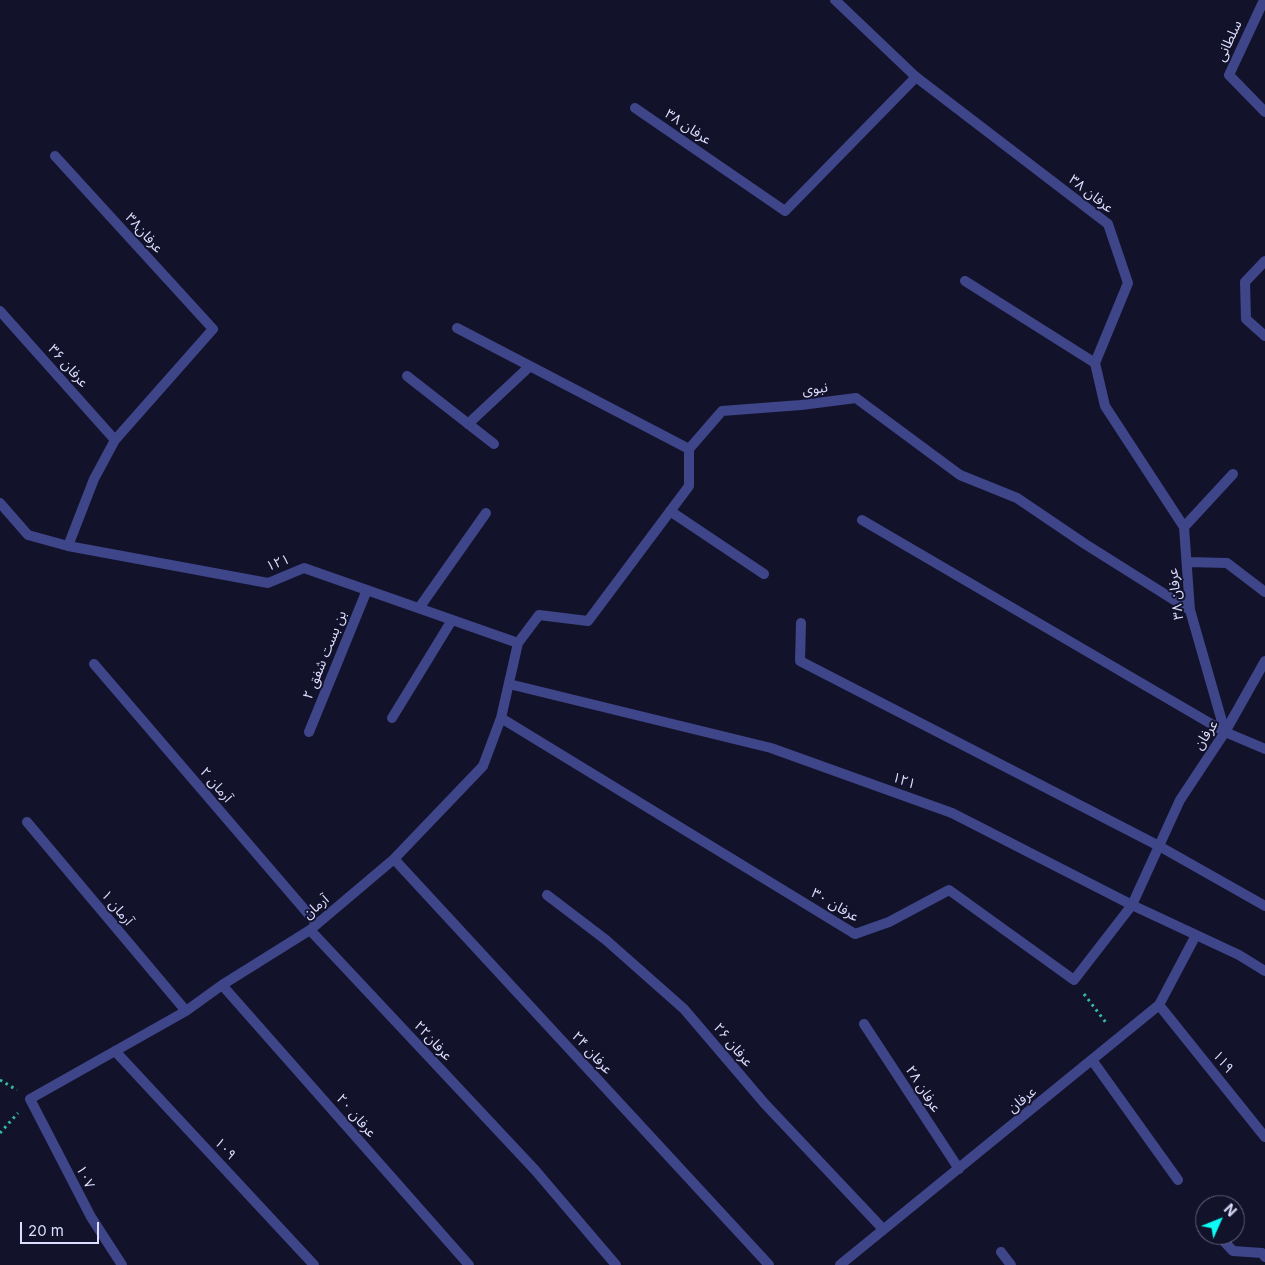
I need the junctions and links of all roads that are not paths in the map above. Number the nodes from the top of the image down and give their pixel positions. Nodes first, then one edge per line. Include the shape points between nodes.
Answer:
1 (835, 0) edge
2 (1264, 0) edge
3 (916, 77) junction
4 (635, 108) dead end
5 (1265, 112) edge
6 (55, 156) dead end
7 (1265, 261) edge
8 (965, 281) dead end
9 (0, 311) edge
10 (457, 328) dead end
11 (1265, 336) edge
12 (1095, 363) junction
13 (530, 366) junction
14 (407, 376) dead end
15 (468, 424) junction
16 (116, 440) junction
17 (494, 444) dead end
18 (689, 448) junction
19 (1233, 474) dead end
20 (0, 503) edge
21 (670, 511) junction
22 (486, 513) dead end
23 (862, 520) dead end
24 (1184, 527) junction
25 (68, 546) junction
26 (1187, 562) junction
27 (764, 574) dead end
28 (367, 590) junction
29 (1265, 592) edge
30 (419, 608) junction
31 (1190, 610) junction
32 (452, 620) junction
33 (800, 623) dead end
34 (518, 643) junction
35 (1265, 660) edge
36 (94, 664) dead end
37 (509, 684) junction
38 (392, 718) dead end
39 (502, 718) junction
40 (309, 732) dead end
41 (1225, 732) junction
42 (1265, 749) edge
43 (27, 822) dead end
44 (1159, 846) junction
45 (394, 859) junction
46 (547, 895) dead end
47 (1132, 905) junction
48 (1265, 906) edge
49 (314, 927) junction
50 (1196, 935) junction
51 (1265, 971) edge
52 (222, 985) junction
53 (1159, 1005) junction
54 (186, 1011) junction
55 (864, 1024) dead end
56 (115, 1051) junction
57 (1092, 1060) junction
58 (30, 1098) joint
59 (1265, 1137) edge
60 (959, 1169) junction
61 (1178, 1180) dead end
62 (883, 1229) junction
63 (1227, 1245) edge
64 (1001, 1252) dead end
65 (1265, 1257) edge
66 (122, 1265) edge
67 (314, 1265) edge
68 (469, 1265) edge
69 (616, 1265) edge
70 (768, 1265) edge
71 (840, 1265) edge
72 (1011, 1265) edge

1 - 3 street
2 - 5 street, سلطانی via 1229,75
3 - 4 street, عرفان ۳۸ via 785,211
3 - 12 street, عرفان ۳۸ via 1108,224 1128,283
6 - 16 street, عرفان۳۸ via 212,329
7 - 11 street via 1245,282 1246,319
8 - 12 street
9 - 16 street, عرفان ۳۶
10 - 13 street
12 - 24 street, عرفان ۳۸ via 1105,406
13 - 15 street
13 - 18 street
14 - 15 street
15 - 17 street
16 - 25 street via 94,479
18 - 21 street via 689,486
18 - 31 street, نبوی via 722,411 856,398 960,475 1017,498
19 - 24 street
20 - 25 street, ۱۲۱ via 28,536
21 - 27 street
21 - 34 street via 588,621 539,615
22 - 30 street
23 - 41 street
24 - 26 street, عرفان ۳۸
25 - 28 street, ۱۲۱ via 268,584 304,568
26 - 29 street via 1227,563
26 - 31 street, عرفان ۳۸
28 - 30 street, ۱۲۱
28 - 40 street, بن بست شفق ۲
30 - 32 street, ۱۲۱
31 - 41 street, عرفان ۳۸
32 - 34 street, ۱۲۱
32 - 38 street
33 - 44 street via 800,661
34 - 37 street, آرمان
35 - 41 street, عرفان
36 - 49 street, آرمان ۲
37 - 39 street, آرمان
37 - 47 street, ۱۲۱ via 771,748 952,813
39 - 45 street, آرمان via 483,766
39 - 47 street, عرفان ۳۰ via 855,934 889,922 949,890 1074,980
41 - 42 street
41 - 44 street, عرفان via 1180,800
43 - 54 street, آرمان ۱
44 - 47 street, عرفان
44 - 48 street
45 - 49 street, آرمان
45 - 70 street, عرفان ۲۴
46 - 62 street, عرفان ۲۶ via 606,940 684,1009 765,1104
47 - 50 street, ۱۲۱
49 - 52 street, آرمان
49 - 69 street, عرفان۲۲ via 535,1170
50 - 51 street, ۱۲۱
50 - 53 street, عرفان
52 - 54 street, آرمان
52 - 68 street, عرفان ۲۰
53 - 57 street, عرفان
53 - 59 street, ۱۱۹
54 - 56 street, آرمان
55 - 60 street, عرفان ۲۸
56 - 58 street, آرمان
56 - 67 street, ۱۰۹
57 - 60 street, عرفان
57 - 61 street
58 - 66 street, ۱۰۷ via 91,1217
60 - 62 street, عرفان
62 - 71 street, عرفان
63 - 65 street via 1233,1251 1262,1253
64 - 72 street

